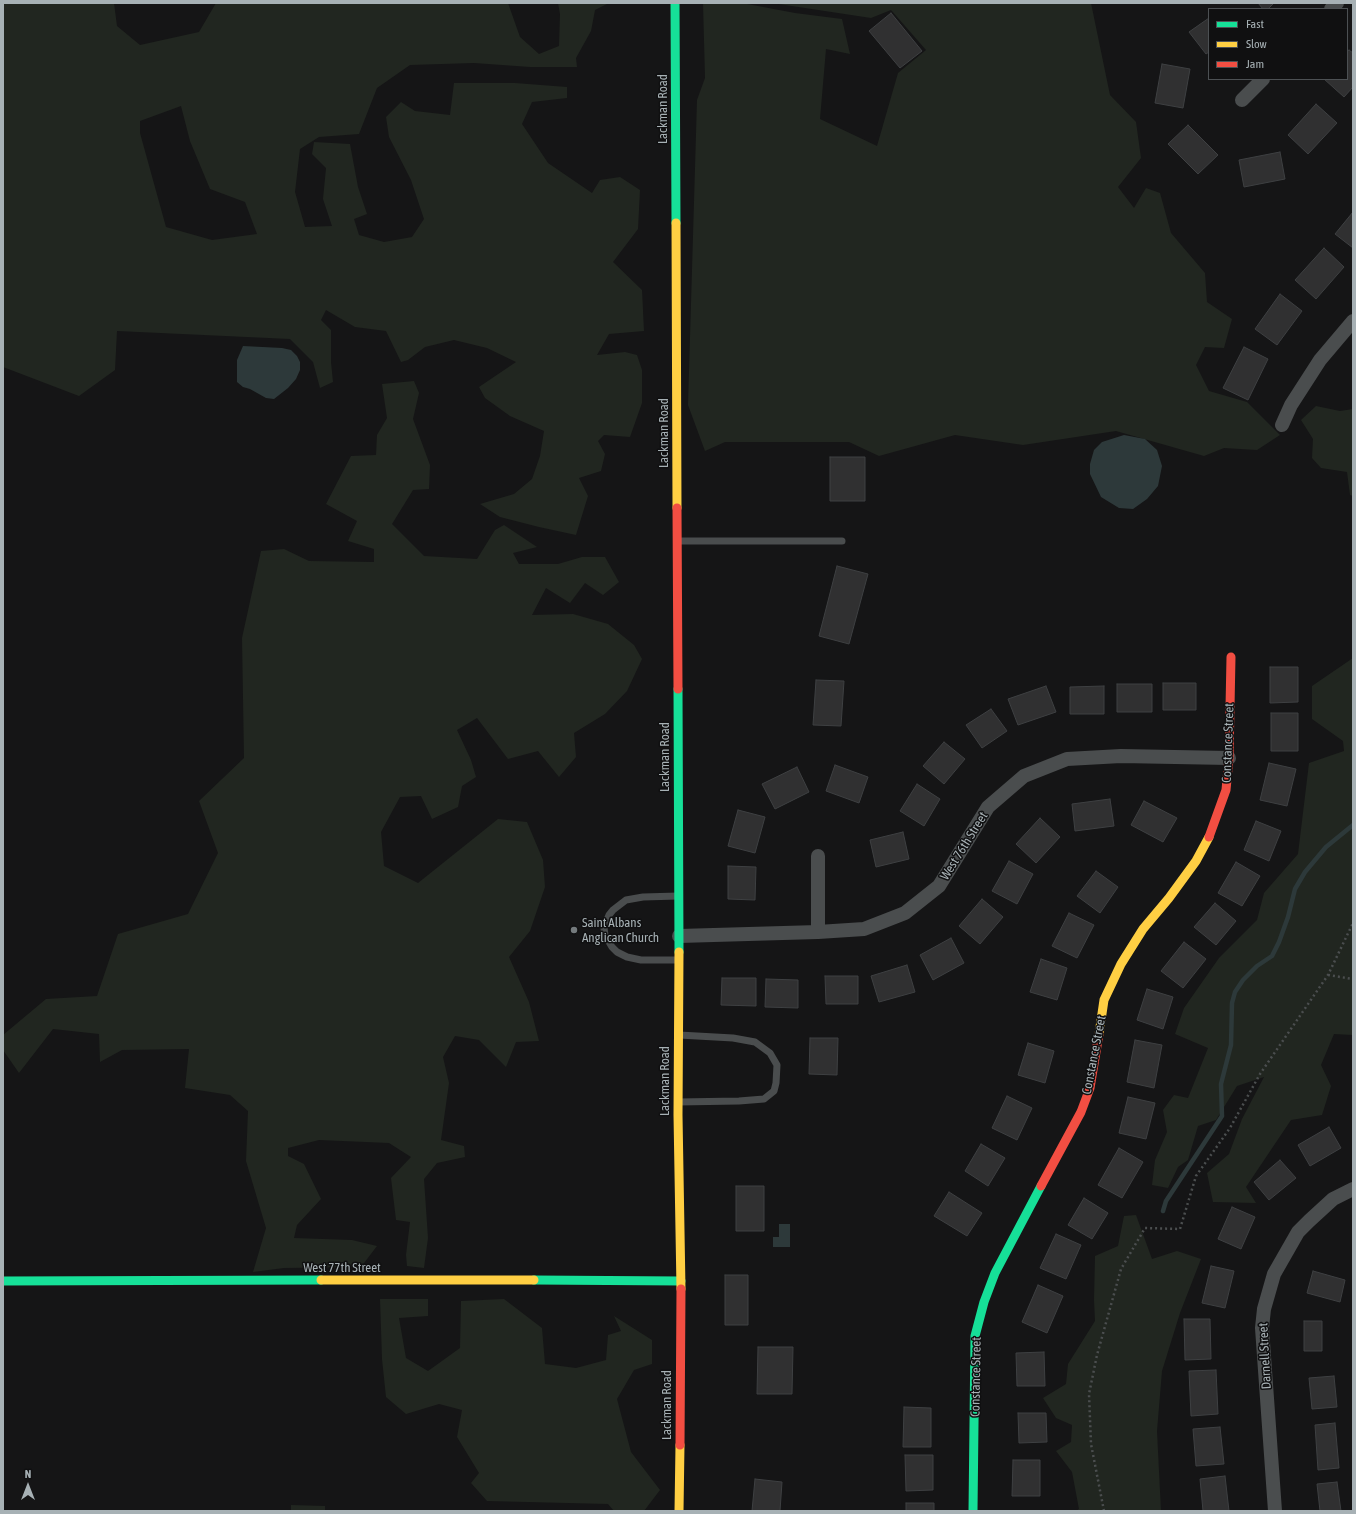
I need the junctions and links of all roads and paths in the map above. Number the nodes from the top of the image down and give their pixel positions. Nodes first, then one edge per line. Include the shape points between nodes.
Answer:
1 (675, 3) edge
2 (1262, 80) edge
3 (1242, 100) dead end
4 (1353, 322) edge
5 (1282, 425) dead end
6 (677, 541) junction
7 (842, 541) dead end
8 (1231, 657) dead end
9 (1229, 758) junction
10 (818, 856) dead end
11 (679, 896) junction
12 (1353, 923) edge
13 (818, 932) junction
14 (679, 936) junction
15 (679, 960) junction
16 (1328, 975) junction
17 (1353, 979) edge
18 (678, 1036) junction
19 (678, 1102) junction
20 (1353, 1189) edge
21 (3, 1281) edge
22 (681, 1281) junction
23 (679, 1511) edge
24 (973, 1511) edge
25 (1104, 1511) edge
26 (1275, 1511) edge

1 - 6 street, Lackman Road
2 - 3 street
4 - 5 street via 1320,360 1291,405
6 - 7 lane
6 - 11 street, Lackman Road
8 - 9 street, Constance Street
9 - 13 street, West 76th Street via 1121,756 1067,759 1024,776 988,807 939,886 905,913 864,929
9 - 24 street, Constance Street via 1226,790 1210,836 1196,861 1143,929 1121,964 1104,1000 1090,1088 1081,1112 995,1274 984,1302 975,1336
10 - 13 street
11 - 14 street, Lackman Road
11 - 15 lane via 626,900 609,915 604,928 612,947 627,957 641,960
12 - 16 path
13 - 14 street, West 76th Street
14 - 15 street, Lackman Road
15 - 18 street, Lackman Road
16 - 17 path
16 - 25 path via 1264,1067 1230,1128 1196,1176 1180,1229 1145,1228 1121,1269 1096,1354 1088,1394 1091,1444
18 - 19 street, Lackman Road
18 - 19 lane via 733,1038 755,1042 770,1053 776,1065 774,1091 764,1099
19 - 22 street, Lackman Road
20 - 26 street, Darnell Street via 1333,1199 1298,1232 1274,1274 1264,1309 1262,1328
21 - 22 street, West 77th Street
22 - 23 street, Lackman Road

